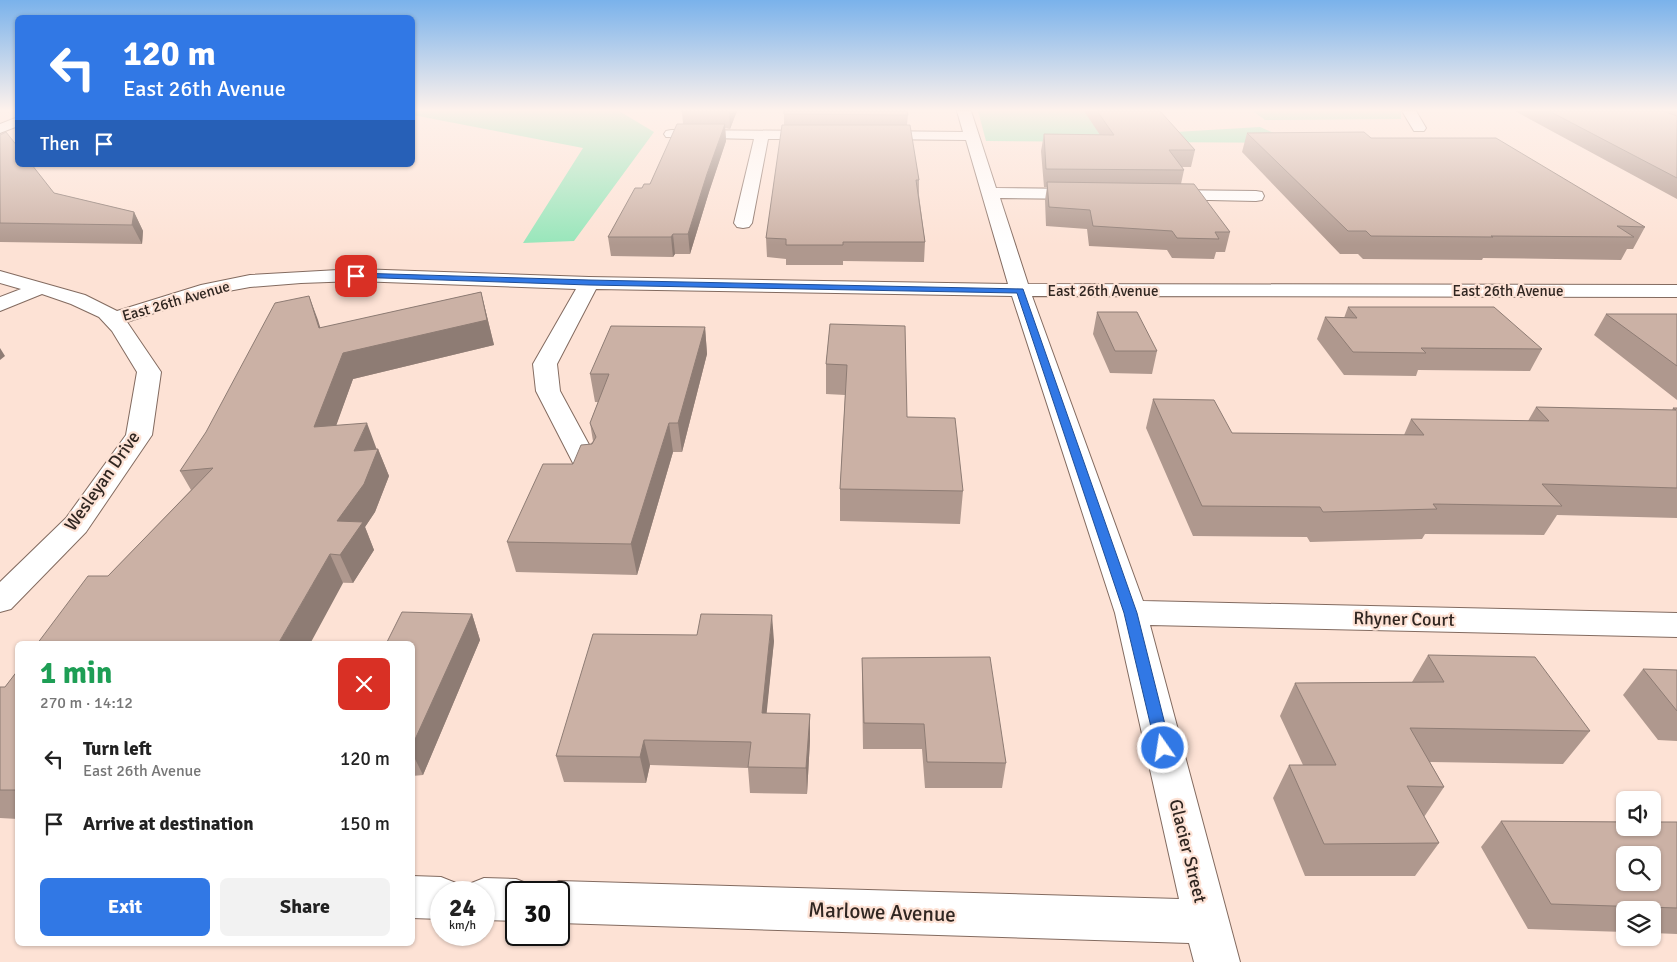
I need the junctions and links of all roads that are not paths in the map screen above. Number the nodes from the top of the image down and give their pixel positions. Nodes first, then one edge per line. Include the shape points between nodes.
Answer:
1 (757, 156) edge
2 (978, 156) edge
3 (990, 193) junction
4 (1098, 194) edge
5 (1148, 195) edge
6 (1256, 196) dead end
7 (743, 223) dead end
8 (0, 277) edge
9 (589, 282) junction
10 (40, 288) junction
11 (1020, 290) junction
12 (1677, 291) edge
13 (0, 305) edge
14 (114, 319) junction
15 (587, 465) edge
16 (0, 601) edge
17 (1131, 613) junction
18 (1677, 625) edge
19 (415, 897) edge
20 (430, 898) edge
21 (570, 902) edge
22 (1206, 922) junction
23 (1217, 962) edge

1 - 7 street
2 - 3 street, Glacier Street
3 - 4 street
3 - 11 street, Glacier Street
5 - 6 street
8 - 10 street, Wesleyan Drive
9 - 11 street, East 26th Avenue
9 - 14 street, East 26th Avenue via 301,277 250,281 208,289
9 - 15 street via 545,364 548,391
10 - 13 street
10 - 14 street, Wesleyan Drive via 92,305
11 - 12 street, East 26th Avenue
11 - 17 street, Glacier Street
14 - 16 street, Wesleyan Drive via 149,372 139,435 76,525
17 - 18 street, Rhyner Court
17 - 22 street, Glacier Street
19 - 20 street
21 - 22 street, Marlowe Avenue
22 - 23 street, Glacier Street

